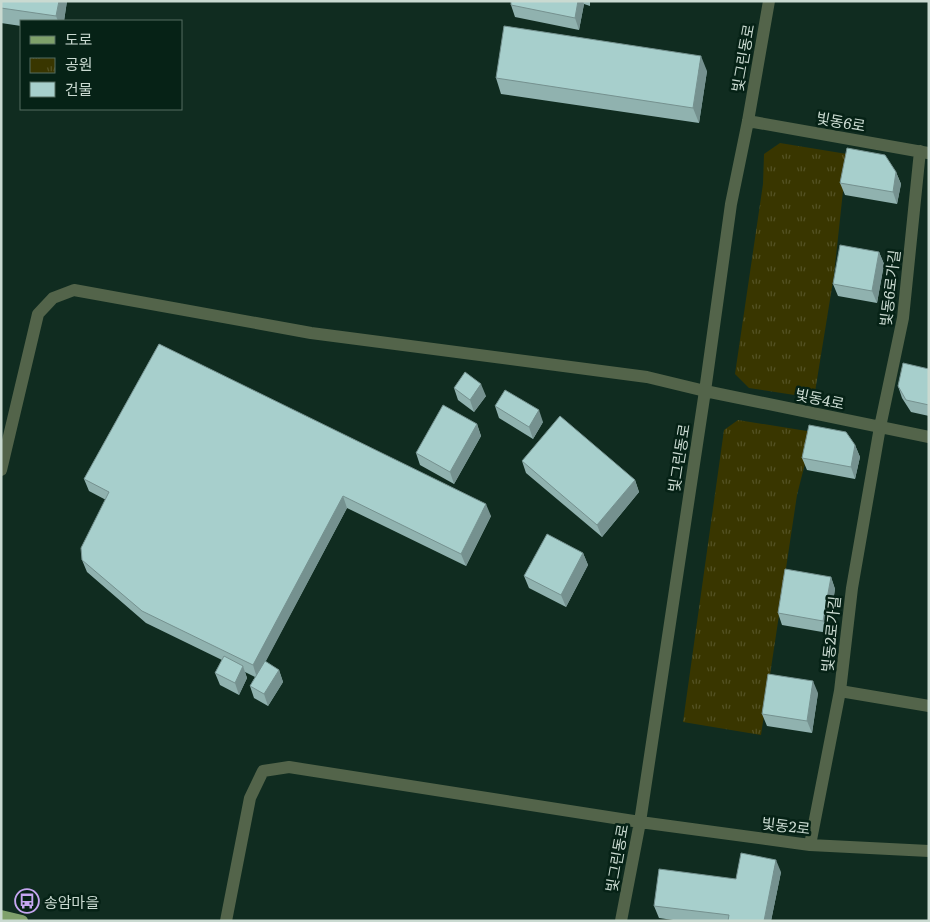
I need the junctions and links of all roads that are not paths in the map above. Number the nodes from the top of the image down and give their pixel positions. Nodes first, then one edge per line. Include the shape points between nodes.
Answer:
1 (769, 1) edge
2 (748, 121) junction
3 (925, 152) edge
4 (705, 391) junction
5 (880, 427) junction
6 (929, 437) edge
7 (1, 470) edge
8 (840, 691) junction
9 (929, 706) edge
10 (640, 822) junction
11 (810, 845) junction
12 (929, 851) edge
13 (1, 916) edge
14 (22, 921) edge
15 (226, 921) edge
16 (622, 921) edge

1 - 2 street, 빛그린동로
2 - 3 street, 빛동6로
2 - 4 street, 빛그린동로 via 731,204
3 - 5 street, 빛동6로가길 via 903,318
4 - 5 street, 빛동4로
4 - 7 street, 빛동4로 via 647,377 311,333 74,290 53,298 38,314
4 - 10 street, 빛그린동로
5 - 6 street, 빛동4로
5 - 8 street, 빛동2로가길 via 852,588
8 - 9 street
8 - 11 street, 빛동2로가길
10 - 11 street, 빛동2로
10 - 15 street, 빛동2로 via 289,767 262,771 250,798
10 - 16 street, 빛그린동로
11 - 12 street, 빛동2로
13 - 14 main road

